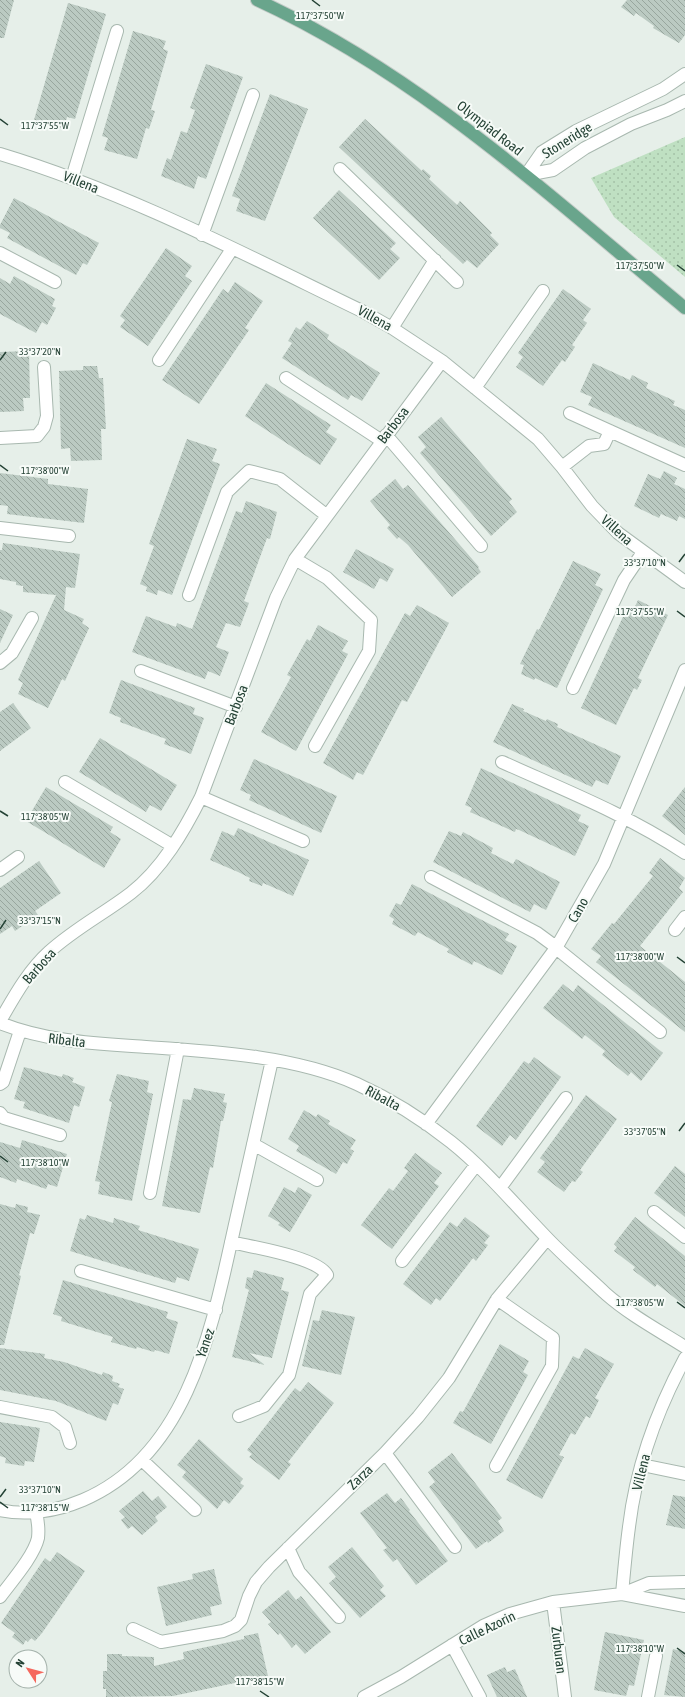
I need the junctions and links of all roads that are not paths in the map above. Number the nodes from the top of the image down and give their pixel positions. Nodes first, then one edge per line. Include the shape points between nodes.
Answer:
1 (257, 0) edge
2 (117, 31) dead end
3 (685, 74) edge
4 (253, 95) dead end
5 (685, 101) edge
6 (576, 131) junction
7 (587, 147) junction
8 (0, 154) edge
9 (340, 169) dead end
10 (526, 175) junction
11 (72, 178) junction
12 (202, 235) junction
13 (232, 249) junction
14 (0, 253) edge
15 (435, 260) junction
16 (55, 282) dead end
17 (457, 282) dead end
18 (543, 291) dead end
19 (685, 308) edge
20 (392, 328) junction
21 (159, 360) dead end
22 (442, 361) junction
23 (44, 367) dead end
24 (286, 378) dead end
25 (475, 388) junction
26 (570, 413) dead end
27 (610, 431) junction
28 (0, 438) edge
29 (384, 438) junction
30 (685, 465) edge
31 (562, 467) junction
32 (326, 515) junction
33 (0, 528) edge
34 (69, 536) dead end
35 (481, 546) dead end
36 (643, 552) junction
37 (295, 559) junction
38 (685, 582) edge
39 (190, 595) dead end
40 (32, 618) dead end
41 (0, 662) edge
42 (685, 670) edge
43 (141, 671) dead end
44 (573, 688) dead end
45 (680, 696) edge
46 (236, 706) junction
47 (315, 746) dead end
48 (502, 762) dead end
49 (65, 782) dead end
50 (201, 797) junction
51 (624, 818) junction
52 (303, 841) dead end
53 (173, 846) junction
54 (685, 853) edge
55 (18, 857) dead end
56 (0, 870) edge
57 (430, 877) dead end
58 (685, 917) edge
59 (675, 930) dead end
60 (556, 947) junction
61 (0, 1022) edge
62 (20, 1031) junction
63 (660, 1032) dead end
64 (178, 1050) junction
65 (272, 1060) junction
66 (0, 1084) edge
67 (566, 1098) dead end
68 (0, 1113) edge
69 (426, 1124) junction
70 (60, 1135) dead end
71 (253, 1144) junction
72 (476, 1165) junction
73 (317, 1180) dead end
74 (500, 1188) junction
75 (150, 1193) dead end
76 (654, 1212) dead end
77 (685, 1237) edge
78 (547, 1239) junction
79 (231, 1242) junction
80 (402, 1261) dead end
81 (81, 1271) dead end
82 (497, 1299) junction
83 (216, 1310) junction
84 (685, 1347) edge
85 (685, 1358) edge
86 (0, 1407) edge
87 (239, 1416) dead end
88 (70, 1443) dead end
89 (385, 1453) junction
90 (142, 1460) junction
91 (642, 1465) junction
92 (496, 1466) dead end
93 (685, 1474) edge
94 (0, 1510) edge
95 (196, 1510) dead end
96 (36, 1513) junction
97 (455, 1547) dead end
98 (288, 1548) junction
99 (685, 1582) edge
100 (622, 1594) junction
101 (0, 1597) edge
102 (552, 1602) junction
103 (685, 1606) edge
104 (339, 1617) dead end
105 (133, 1629) dead end
106 (452, 1645) junction
107 (656, 1656) dead end
108 (364, 1697) edge
109 (480, 1697) edge
110 (565, 1697) edge
111 (648, 1697) edge

1 - 10 main road, Olympiad Road via 332,39 398,78 443,109
2 - 11 street
3 - 6 street, Stoneridge via 663,89
4 - 12 street
5 - 7 street, Stoneridge via 631,124
6 - 7 street
6 - 10 street, Stoneridge via 542,152
7 - 10 street, Stoneridge via 553,170
8 - 11 street, Villena
9 - 15 street
10 - 19 main road, Olympiad Road
11 - 12 street, Villena
12 - 13 street, Villena
13 - 20 street, Villena
13 - 21 street
14 - 16 street
15 - 17 street
15 - 20 street
18 - 25 street
20 - 22 street, Villena
22 - 25 street, Villena
22 - 29 street, Barbosa
23 - 28 street via 47,416 44,427 37,436
24 - 29 street
25 - 31 street, Villena via 538,439
26 - 27 street
27 - 30 street
27 - 31 street via 604,444 589,446
29 - 32 street, Barbosa
29 - 35 street
31 - 36 street, Villena via 592,506 618,533
32 - 37 street, Barbosa
32 - 39 street via 280,479 249,471 227,492
33 - 34 street
36 - 38 street, Villena
36 - 44 street via 624,580
37 - 46 street, Barbosa via 276,598
37 - 47 street via 327,578 371,620 369,651
40 - 41 street via 12,653
42 - 45 street, Cano
43 - 46 street
45 - 51 street, Cano
46 - 50 street, Barbosa
48 - 51 street
49 - 53 street
50 - 52 street
50 - 53 street, Barbosa via 188,824
51 - 54 street
51 - 60 street, Cano via 604,864
53 - 61 street, Barbosa via 133,892 49,951 21,986
55 - 56 street
57 - 60 street via 537,933
58 - 59 street
60 - 63 street
60 - 69 street, Cano
61 - 62 street, Ribalta
62 - 64 street, Ribalta via 70,1042
62 - 66 street via 3,1082
64 - 65 street, Ribalta
64 - 75 street
65 - 69 street, Ribalta via 311,1068 355,1084 393,1102
65 - 71 street, Yanez
67 - 74 street
68 - 70 street via 4,1118
69 - 72 street, Ribalta
71 - 73 street
71 - 79 street, Yanez
72 - 74 street, Ribalta
72 - 80 street
74 - 78 street, Ribalta
76 - 77 street
78 - 82 street, Zarza
78 - 84 street, Ribalta via 608,1296 642,1321
79 - 83 street, Yanez
79 - 87 street via 297,1257 324,1270 327,1275 310,1294 288,1375 264,1406
81 - 83 street
82 - 89 street, Zarza via 449,1378
82 - 92 street via 553,1338 552,1366
83 - 90 street, Yanez via 179,1407 160,1440
85 - 91 street, Villena via 655,1422
86 - 88 street via 52,1417 65,1427
89 - 97 street
89 - 98 street, Zarza
90 - 95 street
90 - 96 street, Yanez via 119,1480 95,1495 68,1506
91 - 93 street
91 - 100 street, Villena via 629,1526
94 - 96 street, Yanez
96 - 101 street via 37,1540 29,1556
98 - 104 street via 299,1572
98 - 105 street, Zarza via 256,1582 241,1620 235,1626 223,1631 161,1642
99 - 100 street, Calle Azorin via 649,1583
100 - 102 street, Calle Azorin
100 - 103 street, Calle Azorin
102 - 106 street, Calle Azorin via 510,1614 483,1626
102 - 110 street, Zurburan
106 - 108 street, Calle Azorin
106 - 109 street
107 - 111 street

